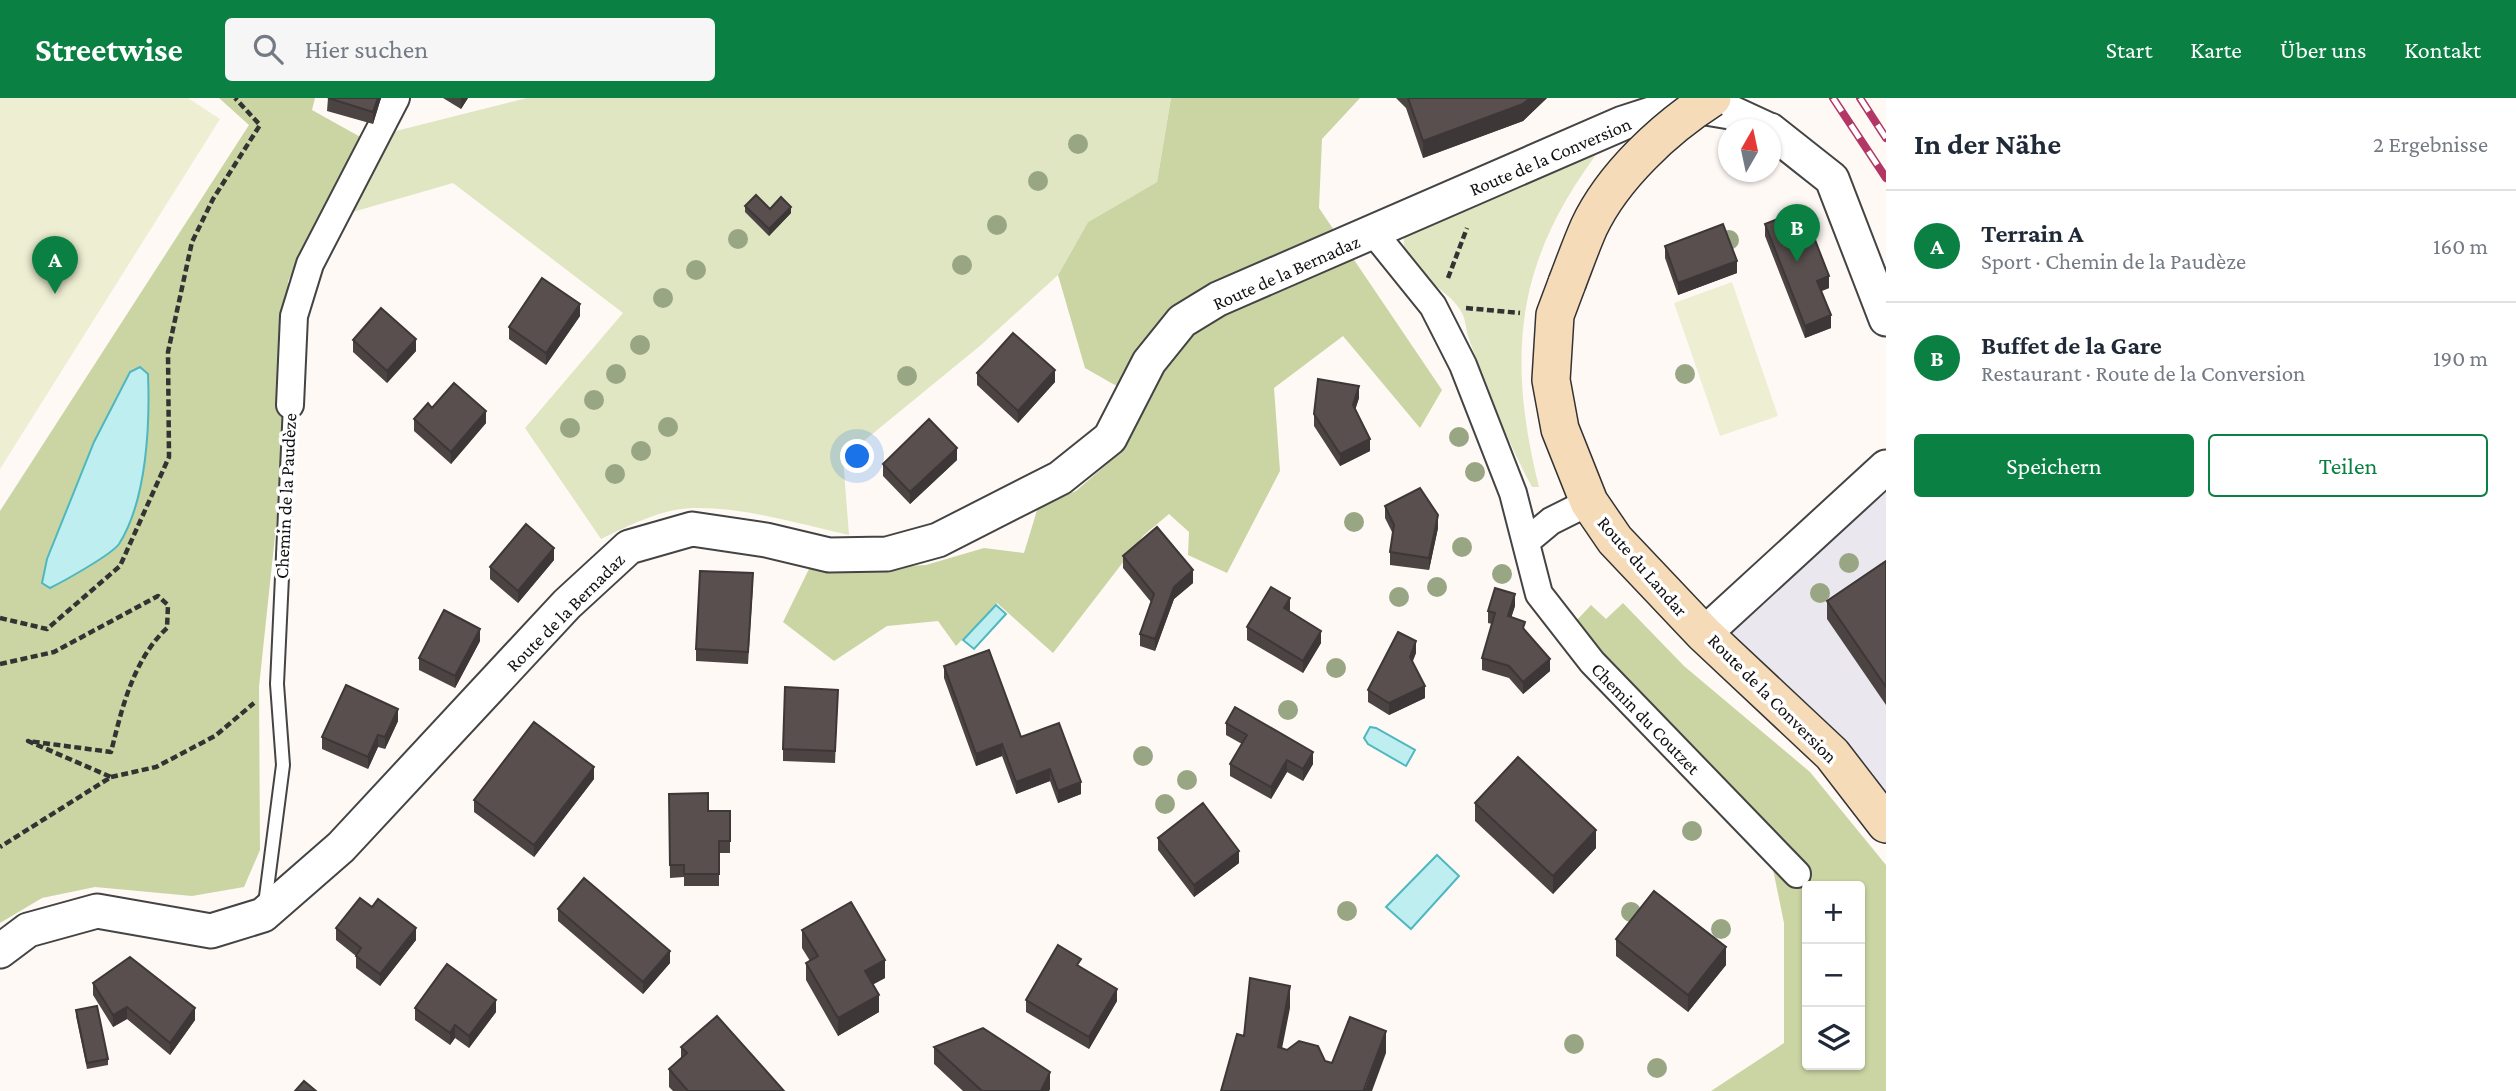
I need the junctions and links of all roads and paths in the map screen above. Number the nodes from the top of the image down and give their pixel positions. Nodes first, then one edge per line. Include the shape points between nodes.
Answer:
1 (235, 98) edge
2 (396, 98) edge
3 (1712, 98) edge
4 (1744, 119) edge
5 (1781, 139) edge
6 (1470, 217) dead end
7 (1374, 233) junction
8 (1433, 306) junction
9 (1528, 313) dead end
10 (1886, 319) edge
11 (290, 405) joint
12 (1886, 467) edge
13 (1589, 502) junction
14 (1527, 541) junction
15 (0, 618) edge
16 (1704, 634) junction
17 (0, 664) edge
18 (276, 684) junction
19 (111, 777) junction
20 (1886, 824) edge
21 (0, 847) edge
22 (1797, 874) dead end
23 (263, 915) junction
24 (0, 951) edge

1 - 15 path via 261,125 213,199 192,242 168,352 169,457 164,469 120,566 47,629
2 - 11 street, Chemin de la Paudèze via 310,264 294,316
3 - 13 main road, Route du Landar, bridge via 1634,162 1590,225 1555,316 1551,380 1560,429
4 - 7 street, Route de la Conversion via 1682,104 1623,122
5 - 10 street, Route de la Conversion via 1832,179
6 - 8 path via 1455,266
7 - 8 street, Chemin du Coutzet
7 - 23 street, Route de la Bernadaz via 1218,299 1182,321 1149,362 1110,438 1060,478 938,540 887,554 829,555 692,529 629,547 567,604 341,847
8 - 9 path
8 - 14 street, Chemin du Coutzet via 1464,365
11 - 18 lane, Chemin de la Paudèze
12 - 16 street, Route de la Conversion
13 - 14 street via 1551,521
13 - 16 main road, Route du Landar via 1615,540
14 - 22 street, Chemin du Coutzet via 1539,594 1592,662
16 - 20 main road, Route de la Conversion via 1832,754
17 - 19 path via 54,652 158,596 168,605 167,628 149,645 124,700 111,752 28,741
18 - 19 path via 215,736 156,767
18 - 23 lane, Chemin de la Paudèze via 282,765
19 - 21 path
23 - 24 street, Route de la Bernadaz via 211,931 97,911 28,930

